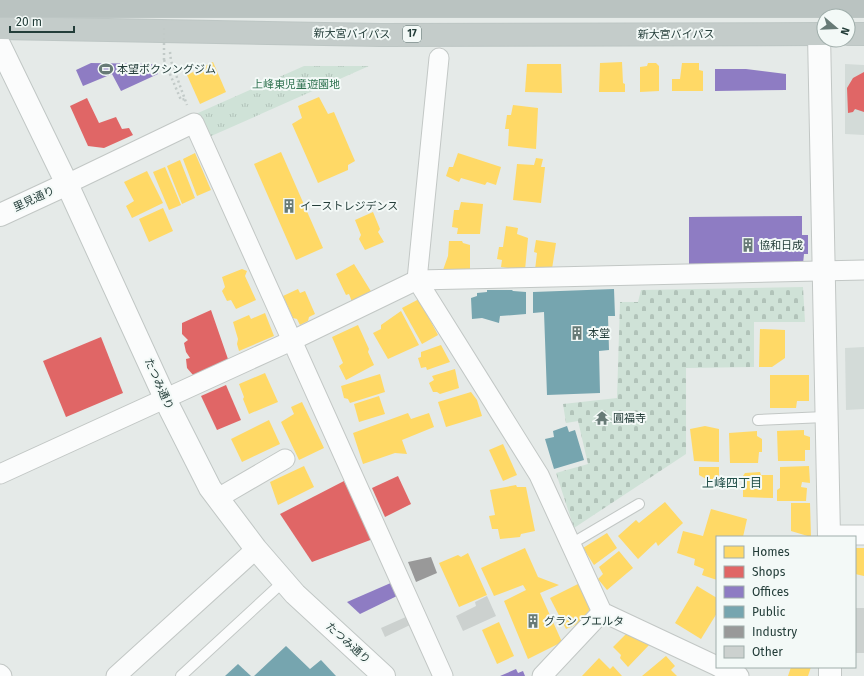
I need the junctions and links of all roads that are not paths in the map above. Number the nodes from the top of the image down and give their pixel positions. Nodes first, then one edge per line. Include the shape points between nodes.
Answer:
1 (0, 6) edge
2 (864, 6) edge
3 (0, 28) edge
4 (816, 34) edge
5 (0, 46) edge
6 (822, 48) edge
7 (439, 58) dead end
8 (68, 184) junction
9 (0, 215) edge
10 (824, 270) junction
11 (864, 270) edge
12 (417, 280) junction
13 (291, 342) junction
14 (166, 398) junction
15 (825, 417) junction
16 (758, 420) dead end
17 (285, 459) dead end
18 (0, 474) edge
19 (218, 498) junction
20 (639, 504) dead end
21 (864, 535) edge
22 (829, 536) edge
23 (571, 544) junction
24 (256, 549) junction
25 (284, 581) junction
26 (602, 612) junction
27 (716, 665) edge
28 (722, 668) edge
29 (0, 674) edge
30 (2, 676) edge
31 (116, 676) edge
32 (181, 676) edge
33 (384, 676) edge
34 (444, 676) edge
35 (542, 676) edge
36 (739, 676) edge

1 - 2 highway, bridge
3 - 4 highway, 新大宮バイパス / 17 via 380,34
5 - 8 main road, たつみ通り
6 - 10 main road
7 - 12 street
8 - 9 main road, 里見通り
8 - 13 street via 194,123
8 - 14 main road, たつみ通り
10 - 11 street
10 - 12 street
10 - 15 main road
12 - 13 street
12 - 23 street via 540,475
13 - 14 street
13 - 34 street
14 - 18 street
14 - 19 main road, たつみ通り via 200,468
15 - 16 lane
15 - 22 main road
17 - 19 street
19 - 24 main road, たつみ通り
20 - 23 lane
21 - 22 street
23 - 26 street
24 - 25 main road, たつみ通り
24 - 31 street
25 - 32 lane
25 - 33 main road, たつみ通り via 333,631
26 - 27 street
26 - 35 street
28 - 36 street
29 - 30 street

